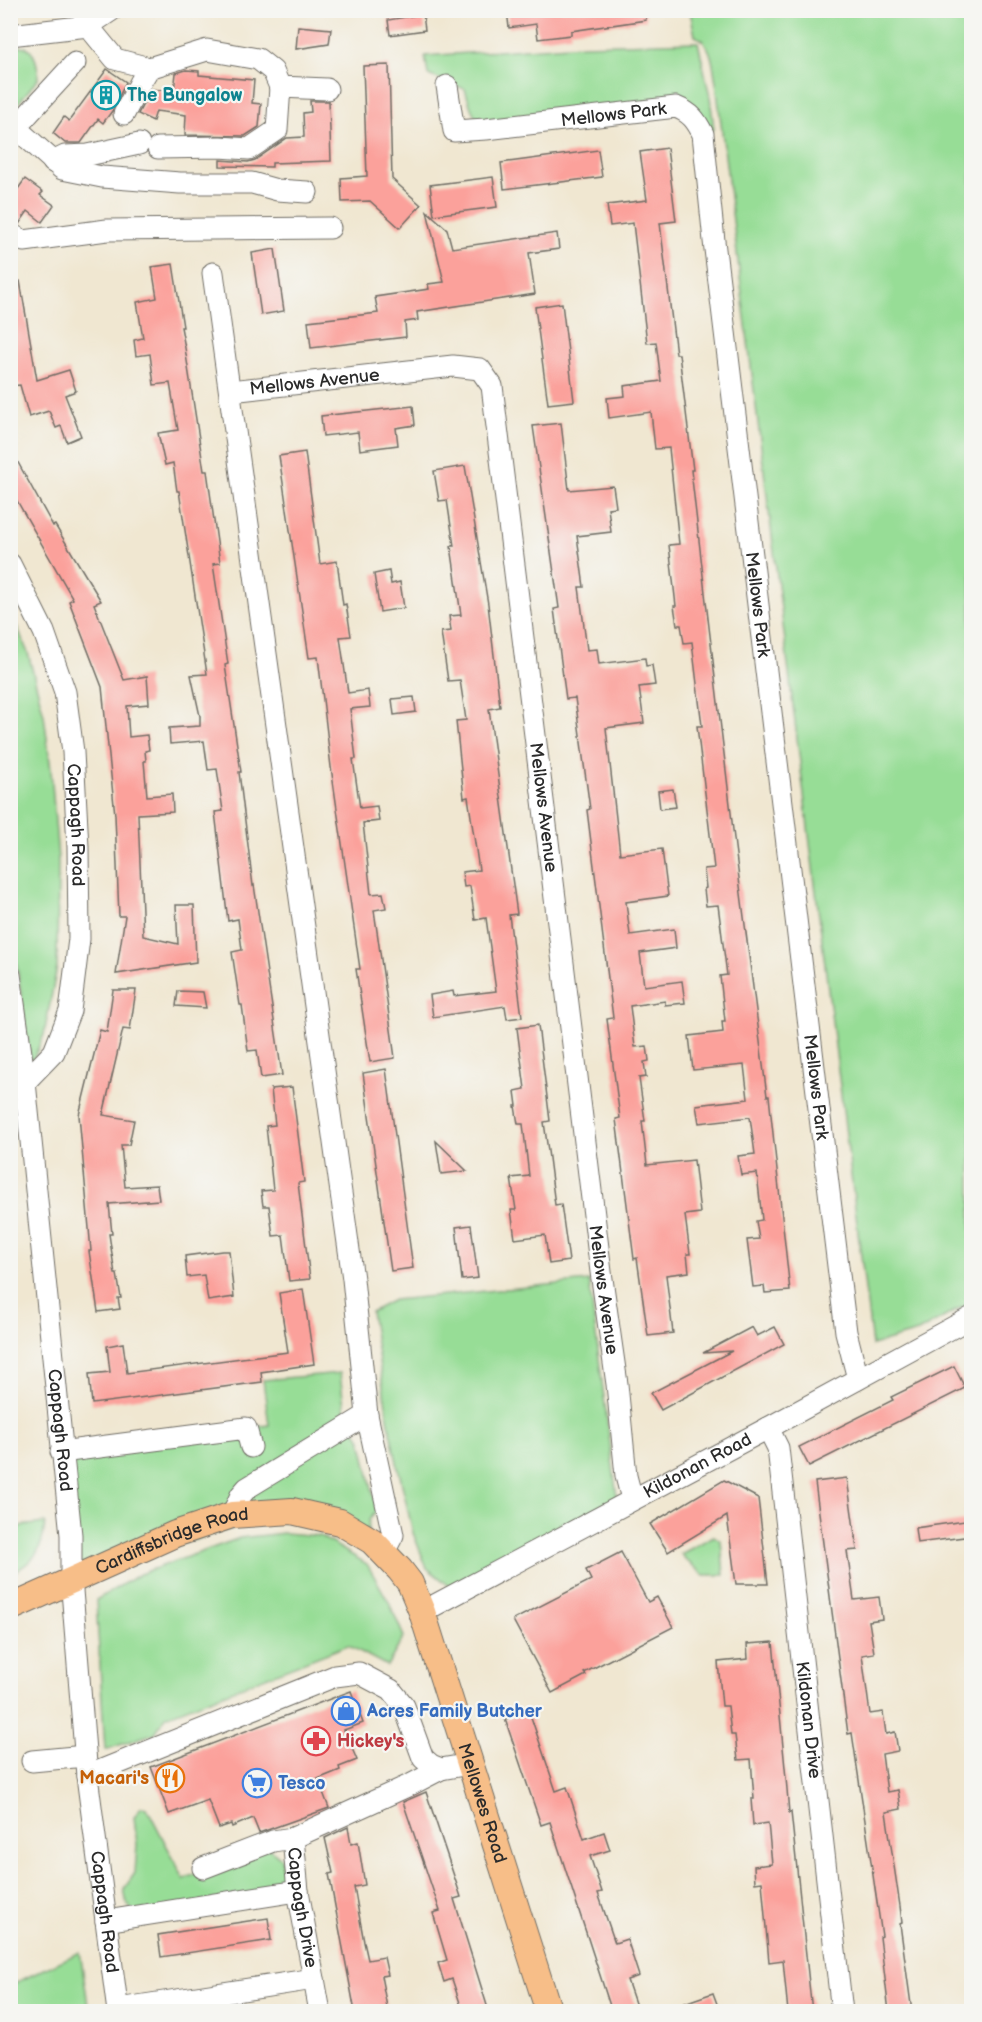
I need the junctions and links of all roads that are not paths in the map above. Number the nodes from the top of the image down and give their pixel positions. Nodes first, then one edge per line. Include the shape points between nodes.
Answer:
1 (112, 10) edge
2 (88, 26) junction
3 (10, 35) edge
4 (75, 63) dead end
5 (149, 68) junction
6 (447, 86) dead end
7 (280, 87) junction
8 (327, 89) dead end
9 (124, 114) dead end
10 (13, 131) edge
11 (53, 162) junction
12 (307, 192) dead end
13 (330, 228) dead end
14 (10, 234) edge
15 (213, 273) dead end
16 (231, 391) junction
17 (10, 564) edge
18 (10, 975) edge
19 (25, 1082) junction
20 (972, 1317) edge
21 (858, 1379) junction
22 (368, 1415) junction
23 (768, 1428) junction
24 (251, 1448) dead end
25 (61, 1452) junction
26 (632, 1499) junction
27 (232, 1515) junction
28 (340, 1522) joint
29 (384, 1552) junction
30 (71, 1581) junction
31 (10, 1608) edge
32 (422, 1612) junction
33 (32, 1761) dead end
34 (470, 1764) junction
35 (86, 1766) junction
36 (441, 1769) junction
37 (293, 1838) junction
38 (202, 1868) dead end
39 (298, 1891) junction
40 (106, 1921) junction
41 (314, 1979) junction
42 (118, 2010) edge
43 (320, 2012) edge
44 (549, 2012) edge
45 (842, 2012) edge

1 - 2 street
2 - 3 street
2 - 5 street via 115,59
4 - 10 street
5 - 7 street via 207,50 258,59 273,71
5 - 9 street
6 - 21 street, Mellows Park via 454,131 676,107 688,112 703,134 846,1332
7 - 8 street
7 - 11 street via 277,130 249,149 148,146 65,156
10 - 11 street
11 - 12 street via 62,169 102,177 252,183
13 - 14 street via 107,230 24,242
15 - 16 street
16 - 22 street via 353,1279
16 - 26 street, Mellows Avenue via 453,366 480,369 492,386 626,1476
17 - 19 street, Cappagh Road via 44,632 65,692 78,847 79,939 70,1011 54,1052
18 - 19 street, Cappagh Road
19 - 25 street, Cappagh Road
20 - 21 street, Kildonan Road
21 - 23 street, Kildonan Road
22 - 27 street via 247,1488
22 - 29 street via 393,1535
23 - 26 street, Kildonan Road
23 - 45 street, Kildonan Drive via 778,1448
24 - 25 street via 246,1428
25 - 30 street, Cappagh Road via 71,1535
26 - 32 street, Kildonan Road
27 - 28 main road, Cardiffsbridge Road via 292,1511
27 - 30 main road, Cardiffsbridge Road via 175,1534
28 - 29 main road, Mellowes Road
29 - 32 main road, Mellowes Road via 410,1583
30 - 31 main road, Cardiffsbridge Road
30 - 35 street, Cappagh Road
32 - 34 main road, Mellowes Road
33 - 35 street
34 - 36 street
34 - 44 main road, Mellowes Road
35 - 36 street via 335,1676 359,1673 391,1690 404,1706 423,1758
35 - 40 street, Cappagh Road
36 - 37 street
37 - 38 street via 273,1841
37 - 39 street, Cappagh Drive
39 - 40 street
39 - 41 street, Cappagh Drive
40 - 42 street, Cappagh Road
41 - 42 street, Cappagh Drive
41 - 43 street, Cappagh Drive

